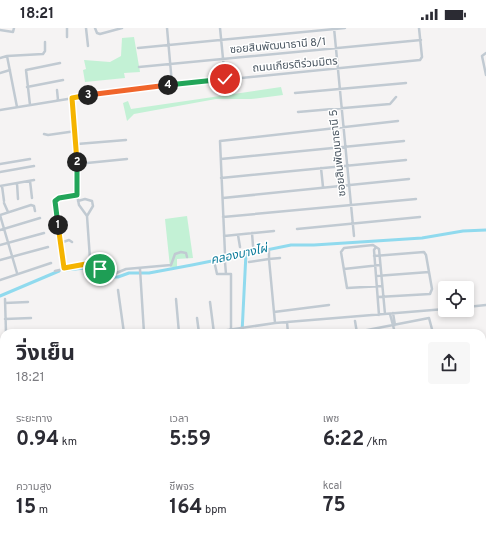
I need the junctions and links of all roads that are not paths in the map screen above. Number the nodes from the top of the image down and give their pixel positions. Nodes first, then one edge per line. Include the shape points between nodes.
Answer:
1 (14, 28) edge
2 (67, 28) edge
3 (86, 28) edge
4 (95, 28) edge
5 (122, 28) edge
6 (167, 28) edge
7 (220, 28) edge
8 (334, 28) edge
9 (345, 28) edge
10 (419, 28) edge
11 (0, 30) edge
12 (67, 37) dead end
13 (221, 40) junction
14 (421, 40) junction
15 (45, 42) dead end
16 (168, 45) junction
17 (88, 46) dead end
18 (138, 48) dead end
19 (336, 49) junction
20 (486, 53) edge
21 (7, 56) junction
22 (0, 58) edge
23 (222, 60) junction
24 (60, 63) dead end
25 (170, 64) junction
26 (139, 68) dead end
27 (337, 69) junction
28 (10, 70) junction
29 (0, 73) edge
30 (486, 75) edge
31 (225, 79) junction
32 (62, 80) dead end
33 (406, 83) dead end
34 (172, 84) junction
35 (27, 87) junction
36 (339, 88) junction
37 (57, 90) dead end
38 (295, 93) dead end
39 (396, 97) dead end
40 (72, 98) junction
41 (58, 100) junction
42 (30, 105) junction
43 (17, 107) junction
44 (341, 108) junction
45 (0, 110) edge
46 (298, 112) dead end
47 (398, 121) dead end
48 (343, 127) junction
49 (76, 132) junction
50 (44, 134) dead end
51 (126, 140) dead end
52 (404, 141) dead end
53 (77, 144) junction
54 (345, 146) junction
55 (30, 159) dead end
56 (127, 159) dead end
57 (221, 159) junction
58 (406, 160) dead end
59 (0, 164) edge
60 (77, 164) junction
61 (34, 166) dead end
62 (347, 166) junction
63 (322, 168) junction
64 (0, 172) edge
65 (222, 178) junction
66 (409, 178) dead end
67 (34, 180) dead end
68 (30, 181) junction
69 (17, 183) junction
70 (348, 185) junction
71 (1, 186) edge
72 (323, 187) junction
73 (77, 195) junction
74 (32, 198) dead end
75 (222, 198) junction
76 (18, 199) dead end
77 (416, 199) dead end
78 (78, 201) junction
79 (351, 204) junction
80 (35, 211) dead end
81 (8, 212) junction
82 (0, 215) edge
83 (87, 216) junction
84 (223, 217) junction
85 (420, 217) dead end
86 (40, 218) dead end
87 (68, 222) dead end
88 (353, 223) junction
89 (58, 224) junction
90 (4, 229) junction
91 (297, 229) dead end
92 (0, 230) edge
93 (274, 231) dead end
94 (44, 233) dead end
95 (252, 233) junction
96 (238, 234) junction
97 (224, 236) junction
98 (354, 236) dead end
99 (72, 242) dead end
100 (60, 243) junction
101 (8, 244) junction
102 (0, 245) edge
103 (253, 246) dead end
104 (48, 247) dead end
105 (240, 247) dead end
106 (376, 247) junction
107 (269, 250) dead end
108 (225, 254) dead end
109 (374, 256) junction
110 (380, 256) junction
111 (187, 257) dead end
112 (12, 258) junction
113 (280, 258) dead end
114 (90, 259) dead end
115 (269, 259) junction
116 (0, 260) edge
117 (225, 262) dead end
118 (248, 262) dead end
119 (51, 263) dead end
120 (215, 265) dead end
121 (380, 265) junction
122 (375, 266) junction
123 (64, 268) junction
124 (344, 269) junction
125 (55, 271) dead end
126 (140, 271) junction
127 (429, 272) junction
128 (18, 273) junction
129 (226, 274) junction
130 (376, 276) junction
131 (381, 276) junction
132 (0, 280) edge
133 (382, 286) junction
134 (377, 287) junction
135 (118, 290) dead end
136 (378, 297) junction
137 (383, 297) junction
138 (5, 299) dead end
139 (176, 299) dead end
140 (28, 302) dead end
141 (210, 302) dead end
142 (5, 303) junction
143 (329, 305) dead end
144 (486, 305) edge
145 (474, 306) edge
146 (438, 310) edge
147 (274, 312) junction
148 (385, 314) junction
149 (392, 314) junction
150 (379, 315) junction
151 (31, 318) dead end
152 (197, 318) dead end
153 (5, 319) junction
154 (355, 321) dead end
155 (287, 322) junction
156 (275, 323) junction
157 (394, 324) junction
158 (6, 329) edge
159 (123, 329) edge
160 (144, 329) edge
161 (179, 329) edge
162 (198, 329) edge
163 (214, 329) edge
164 (231, 329) joint
165 (240, 329) joint
166 (288, 329) edge
167 (356, 329) edge
168 (373, 329) edge
169 (395, 329) edge
170 (432, 329) edge

1 - 11 street via 13,32
2 - 12 street
3 - 17 street
4 - 5 street via 100,34
6 - 16 street
7 - 13 street
8 - 9 street
8 - 13 street
8 - 19 street, ซอยสินพัฒนาธานี 5
10 - 14 street
13 - 16 street
13 - 23 street
14 - 19 street, ซอยสินพัฒนาธานี 8/1
14 - 27 street, ถนนเกียรติร่วมมิตร via 420,60
15 - 21 street via 43,54
16 - 18 street
16 - 25 street
19 - 23 street, ซอยสินพัฒนาธานี 8/1
19 - 27 street, ซอยสินพัฒนาธานี 5
20 - 30 street via 482,56
21 - 22 street
21 - 28 street
23 - 25 street, ซอยสินพัฒนาธานี 8/1
23 - 31 street
24 - 35 street via 27,69
25 - 26 street, ซอยสินพัฒนาธานี 8/1
25 - 34 street
27 - 31 street, ถนนเกียรติร่วมมิตร
27 - 36 street, ซอยสินพัฒนาธานี 5
28 - 29 street
28 - 43 street
31 - 34 street, ถนนเกียรติร่วมมิตร
32 - 35 street
33 - 36 street
34 - 40 street, ถนนเกียรติร่วมมิตร
35 - 42 street
36 - 38 street
36 - 44 street, ซอยสินพัฒนาธานี 5
37 - 41 street
39 - 44 street via 390,104
40 - 41 street, ถนนเกียรติร่วมมิตร
40 - 49 street
41 - 42 street, ถนนเกียรติร่วมมิตร
42 - 43 street, ถนนเกียรติร่วมมิตร
43 - 45 street, ถนนเกียรติร่วมมิตร
44 - 46 street
44 - 48 street, ซอยสินพัฒนาธานี 5
47 - 48 street
48 - 54 street, ซอยสินพัฒนาธานี 5
48 - 57 street via 222,140
49 - 50 street
49 - 53 street
51 - 53 street
52 - 54 street
53 - 60 street
54 - 57 street
54 - 62 street, ซอยสินพัฒนาธานี 5
55 - 59 street
56 - 60 street
57 - 65 street
58 - 62 street
60 - 73 street
61 - 64 street
62 - 63 street
62 - 70 street, ซอยสินพัฒนาธานี 5
63 - 65 street
63 - 72 street
65 - 75 street
66 - 70 street
67 - 68 street
68 - 69 street
68 - 74 street
69 - 71 street
69 - 76 street
70 - 72 street
70 - 79 street, ซอยสินพัฒนาธานี 5
71 - 81 street
72 - 75 street
73 - 78 street
73 - 89 street via 56,200
75 - 84 street
77 - 79 street
78 - 83 street
78 - 83 street via 92,201 93,206
79 - 84 street
79 - 88 street, ซอยสินพัฒนาธานี 5
80 - 81 street via 34,206 31,206
81 - 82 street
82 - 90 street
83 - 114 street
84 - 97 street
85 - 88 street
86 - 90 street
87 - 89 street
88 - 91 street
88 - 98 street, ซอยสินพัฒนาธานี 5
89 - 100 street
90 - 92 street
90 - 101 street
93 - 95 street
94 - 101 street
95 - 96 street
95 - 103 street
96 - 97 street
96 - 105 street
97 - 108 street
99 - 100 street via 69,240
100 - 123 street
101 - 102 street
101 - 112 street
104 - 112 street
106 - 109 street
106 - 110 street
106 - 124 street via 373,245 344,248
107 - 115 street
109 - 110 street
109 - 122 street
110 - 121 street
110 - 127 street via 424,252
111 - 126 street via 186,253 179,252 174,254 171,265
112 - 116 street
112 - 128 street
113 - 115 street
115 - 118 street
115 - 147 street
117 - 129 street
119 - 128 street
120 - 129 street via 217,274
121 - 122 street
121 - 131 street
122 - 124 street
122 - 130 street
123 - 125 street
123 - 126 street via 86,264 112,274 126,269
124 - 134 street via 347,288
126 - 160 street
127 - 131 street
127 - 137 street via 432,289 430,294
128 - 132 street
129 - 164 street via 231,274
130 - 131 street
130 - 134 street
131 - 133 street
133 - 134 street
133 - 137 street
134 - 136 street
135 - 159 street
136 - 137 street
136 - 150 street
137 - 148 street
138 - 142 street
139 - 161 street
140 - 142 street
141 - 163 street
142 - 153 street
143 - 147 street
144 - 145 street
146 - 149 street
147 - 156 street
148 - 149 street
148 - 150 street
149 - 157 street
150 - 155 street
151 - 153 street
152 - 162 street
153 - 158 street
154 - 167 street
155 - 156 street
155 - 166 street
156 - 165 street
157 - 168 street
157 - 169 street
157 - 170 street via 429,318
164 - 165 street

